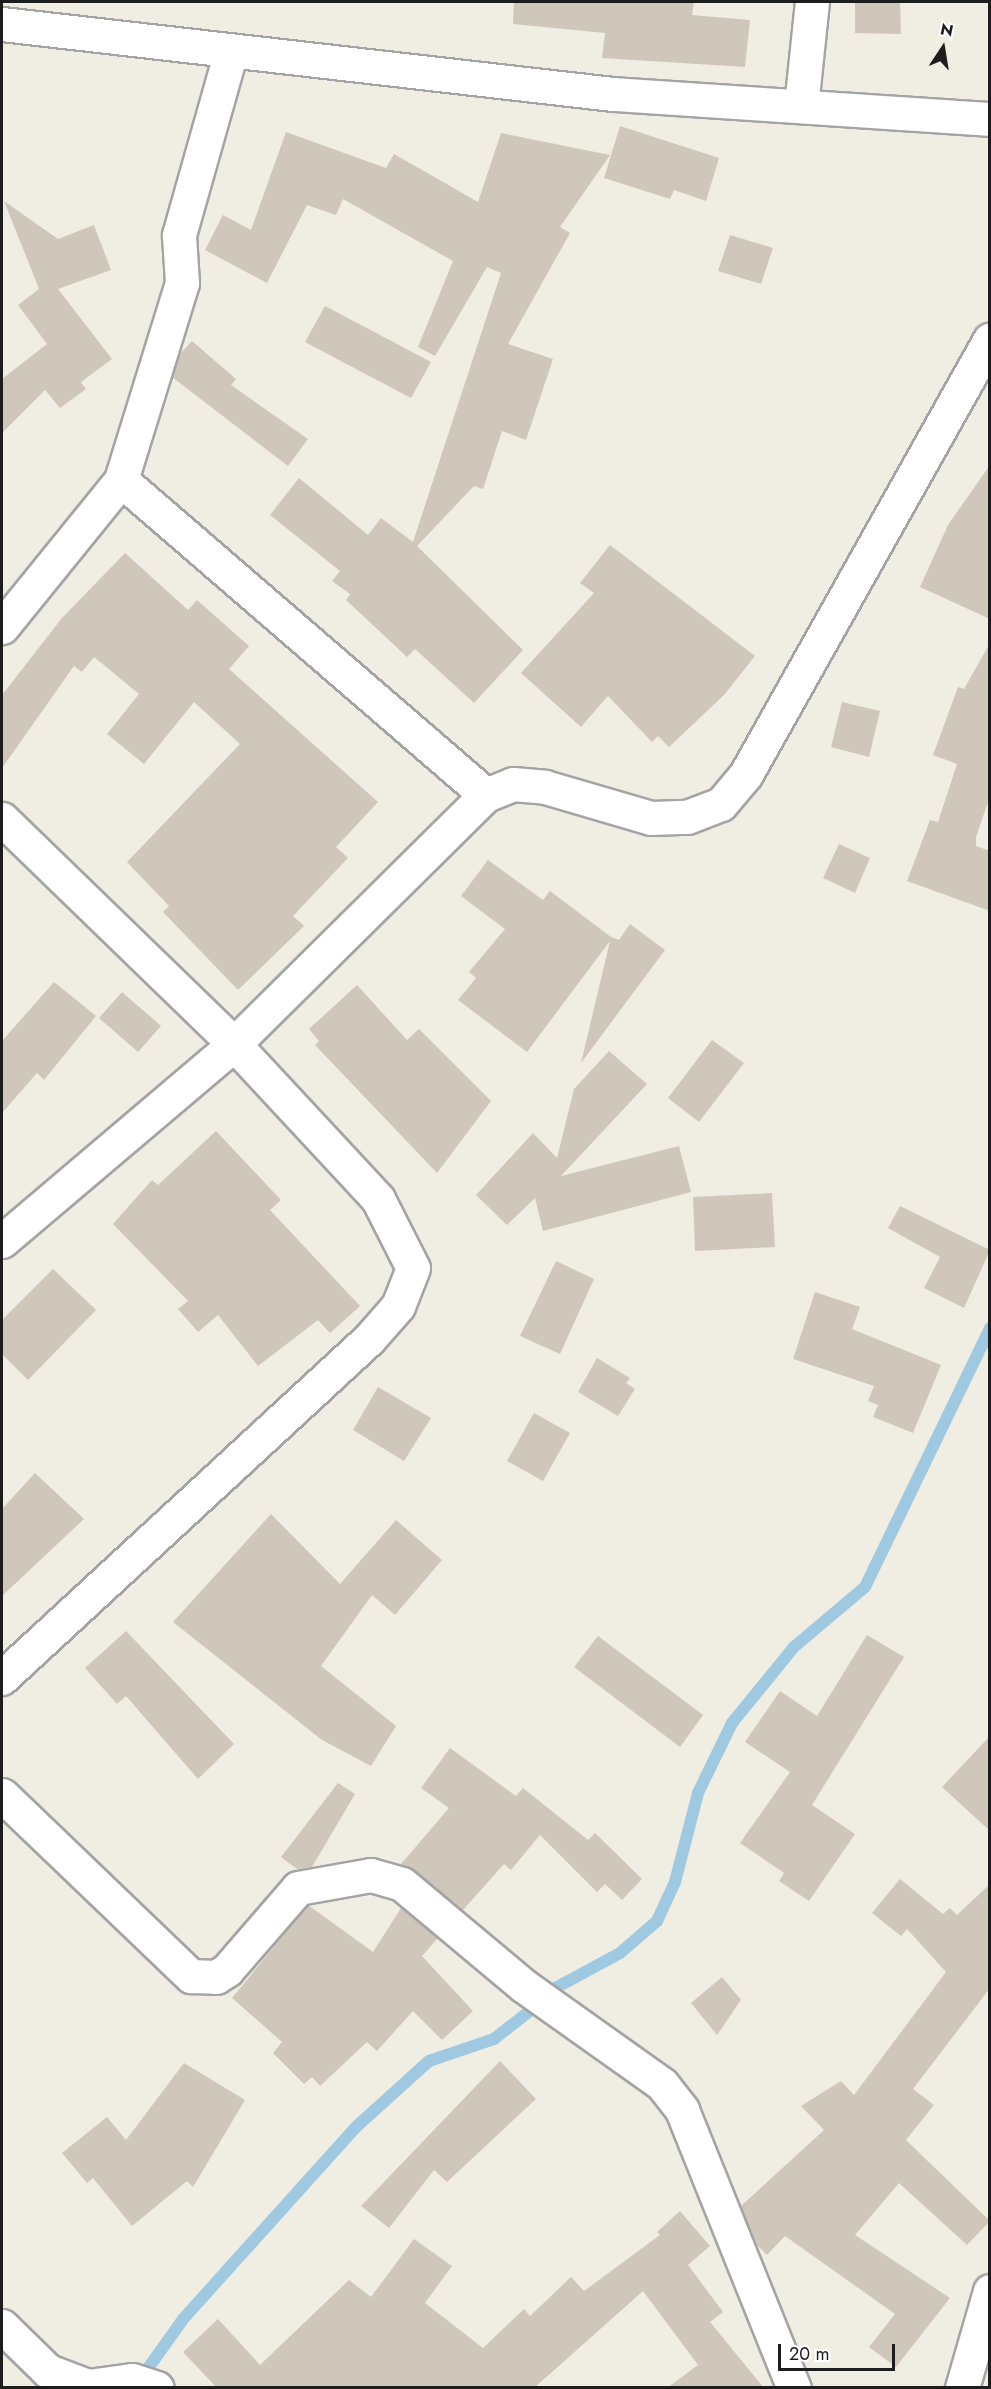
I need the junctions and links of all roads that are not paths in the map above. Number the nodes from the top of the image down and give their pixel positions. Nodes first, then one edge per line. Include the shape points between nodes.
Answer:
1 (812, 2) edge
2 (2, 24) edge
3 (231, 51) junction
4 (801, 106) junction
5 (990, 119) edge
6 (990, 340) edge
7 (122, 480) junction
8 (2, 627) edge
9 (486, 795) junction
10 (2, 819) edge
11 (234, 1044) junction
12 (2, 1241) edge
13 (2, 1678) edge
14 (2, 1796) edge
15 (990, 2291) edge
16 (2, 2326) edge
17 (148, 2384) edge
18 (794, 2388) edge
19 (962, 2388) edge

1 - 4 street
2 - 3 street
3 - 4 street via 613,94
3 - 7 street via 179,235 182,283
4 - 5 street
6 - 9 street via 746,774 721,804 687,818 651,818 545,787 513,784
7 - 8 street
7 - 9 street
9 - 11 street
10 - 11 street
11 - 12 street
11 - 13 street via 378,1199 407,1248 414,1268 410,1287 369,1339
14 - 18 street via 191,1976 216,1977 227,1970 298,1888 371,1875 402,1884 524,1986 662,2084 682,2110
15 - 19 street
16 - 17 street via 48,2370 88,2386

